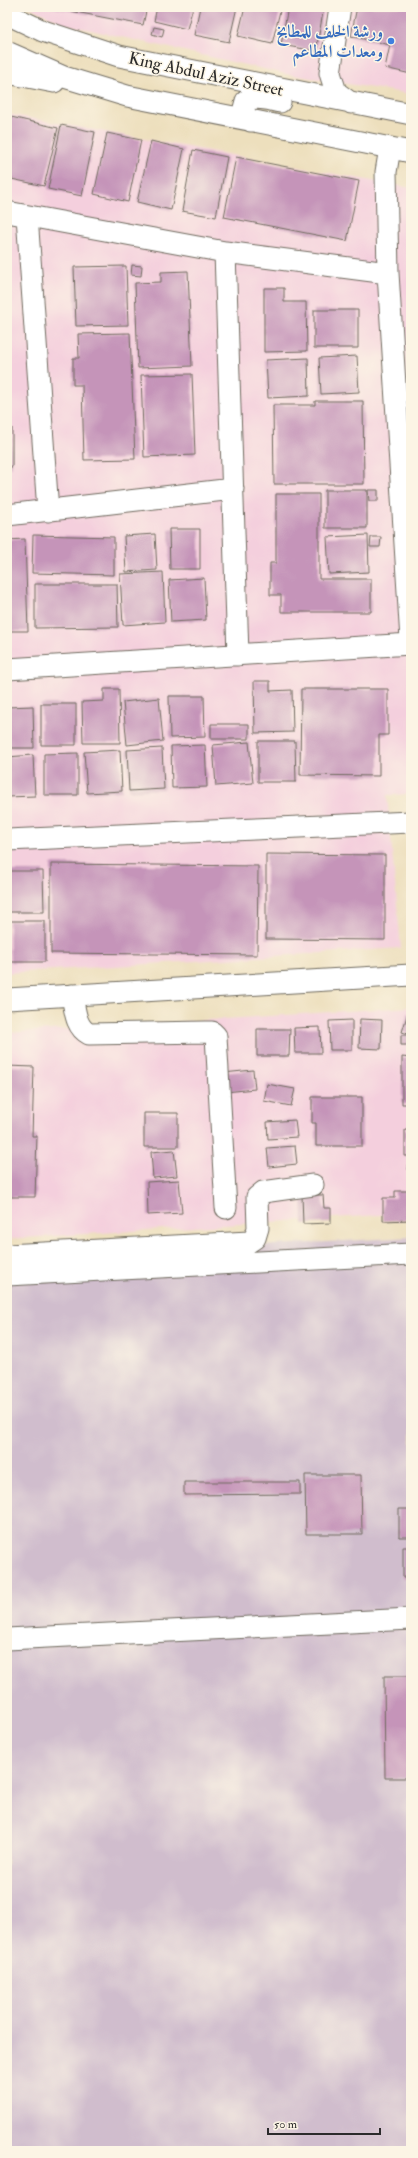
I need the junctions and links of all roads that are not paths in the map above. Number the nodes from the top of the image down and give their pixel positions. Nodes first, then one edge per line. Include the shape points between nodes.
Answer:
1 (340, 7) edge
2 (15, 14) edge
3 (7, 52) edge
4 (7, 73) edge
5 (126, 96) junction
6 (351, 103) junction
7 (411, 114) edge
8 (251, 121) junction
9 (411, 121) edge
10 (390, 148) junction
11 (411, 152) edge
12 (7, 212) edge
13 (27, 216) junction
14 (225, 252) junction
15 (388, 272) junction
16 (233, 489) junction
17 (48, 511) junction
18 (7, 516) edge
19 (411, 640) edge
20 (411, 644) edge
21 (238, 655) junction
22 (7, 669) edge
23 (411, 822) edge
24 (7, 840) edge
25 (411, 974) edge
26 (72, 995) junction
27 (7, 999) edge
28 (313, 1185) dead end
29 (226, 1208) dead end
30 (411, 1254) edge
31 (7, 1256) edge
32 (7, 1275) edge
33 (411, 1619) edge
34 (7, 1639) edge

1 - 6 street via 330,72 336,92
2 - 6 street, King Abdul Aziz Street via 64,39 119,56
3 - 5 street via 64,77
4 - 5 street
5 - 8 street
6 - 7 street, King Abdul Aziz Street
8 - 9 street via 243,112 243,107 251,98 258,98 388,122
8 - 10 street
10 - 11 street
10 - 15 street via 386,172
12 - 13 street
13 - 14 street
13 - 17 street
14 - 15 street
14 - 16 street
15 - 19 street
16 - 17 street
16 - 21 street
17 - 18 street
20 - 21 street
21 - 22 street
23 - 24 street
25 - 26 street
26 - 27 street
26 - 29 street via 76,1019 84,1032 89,1034 212,1032 216,1036
28 - 31 street via 263,1192 257,1197 258,1228 256,1238 249,1242
30 - 32 street
33 - 34 street

